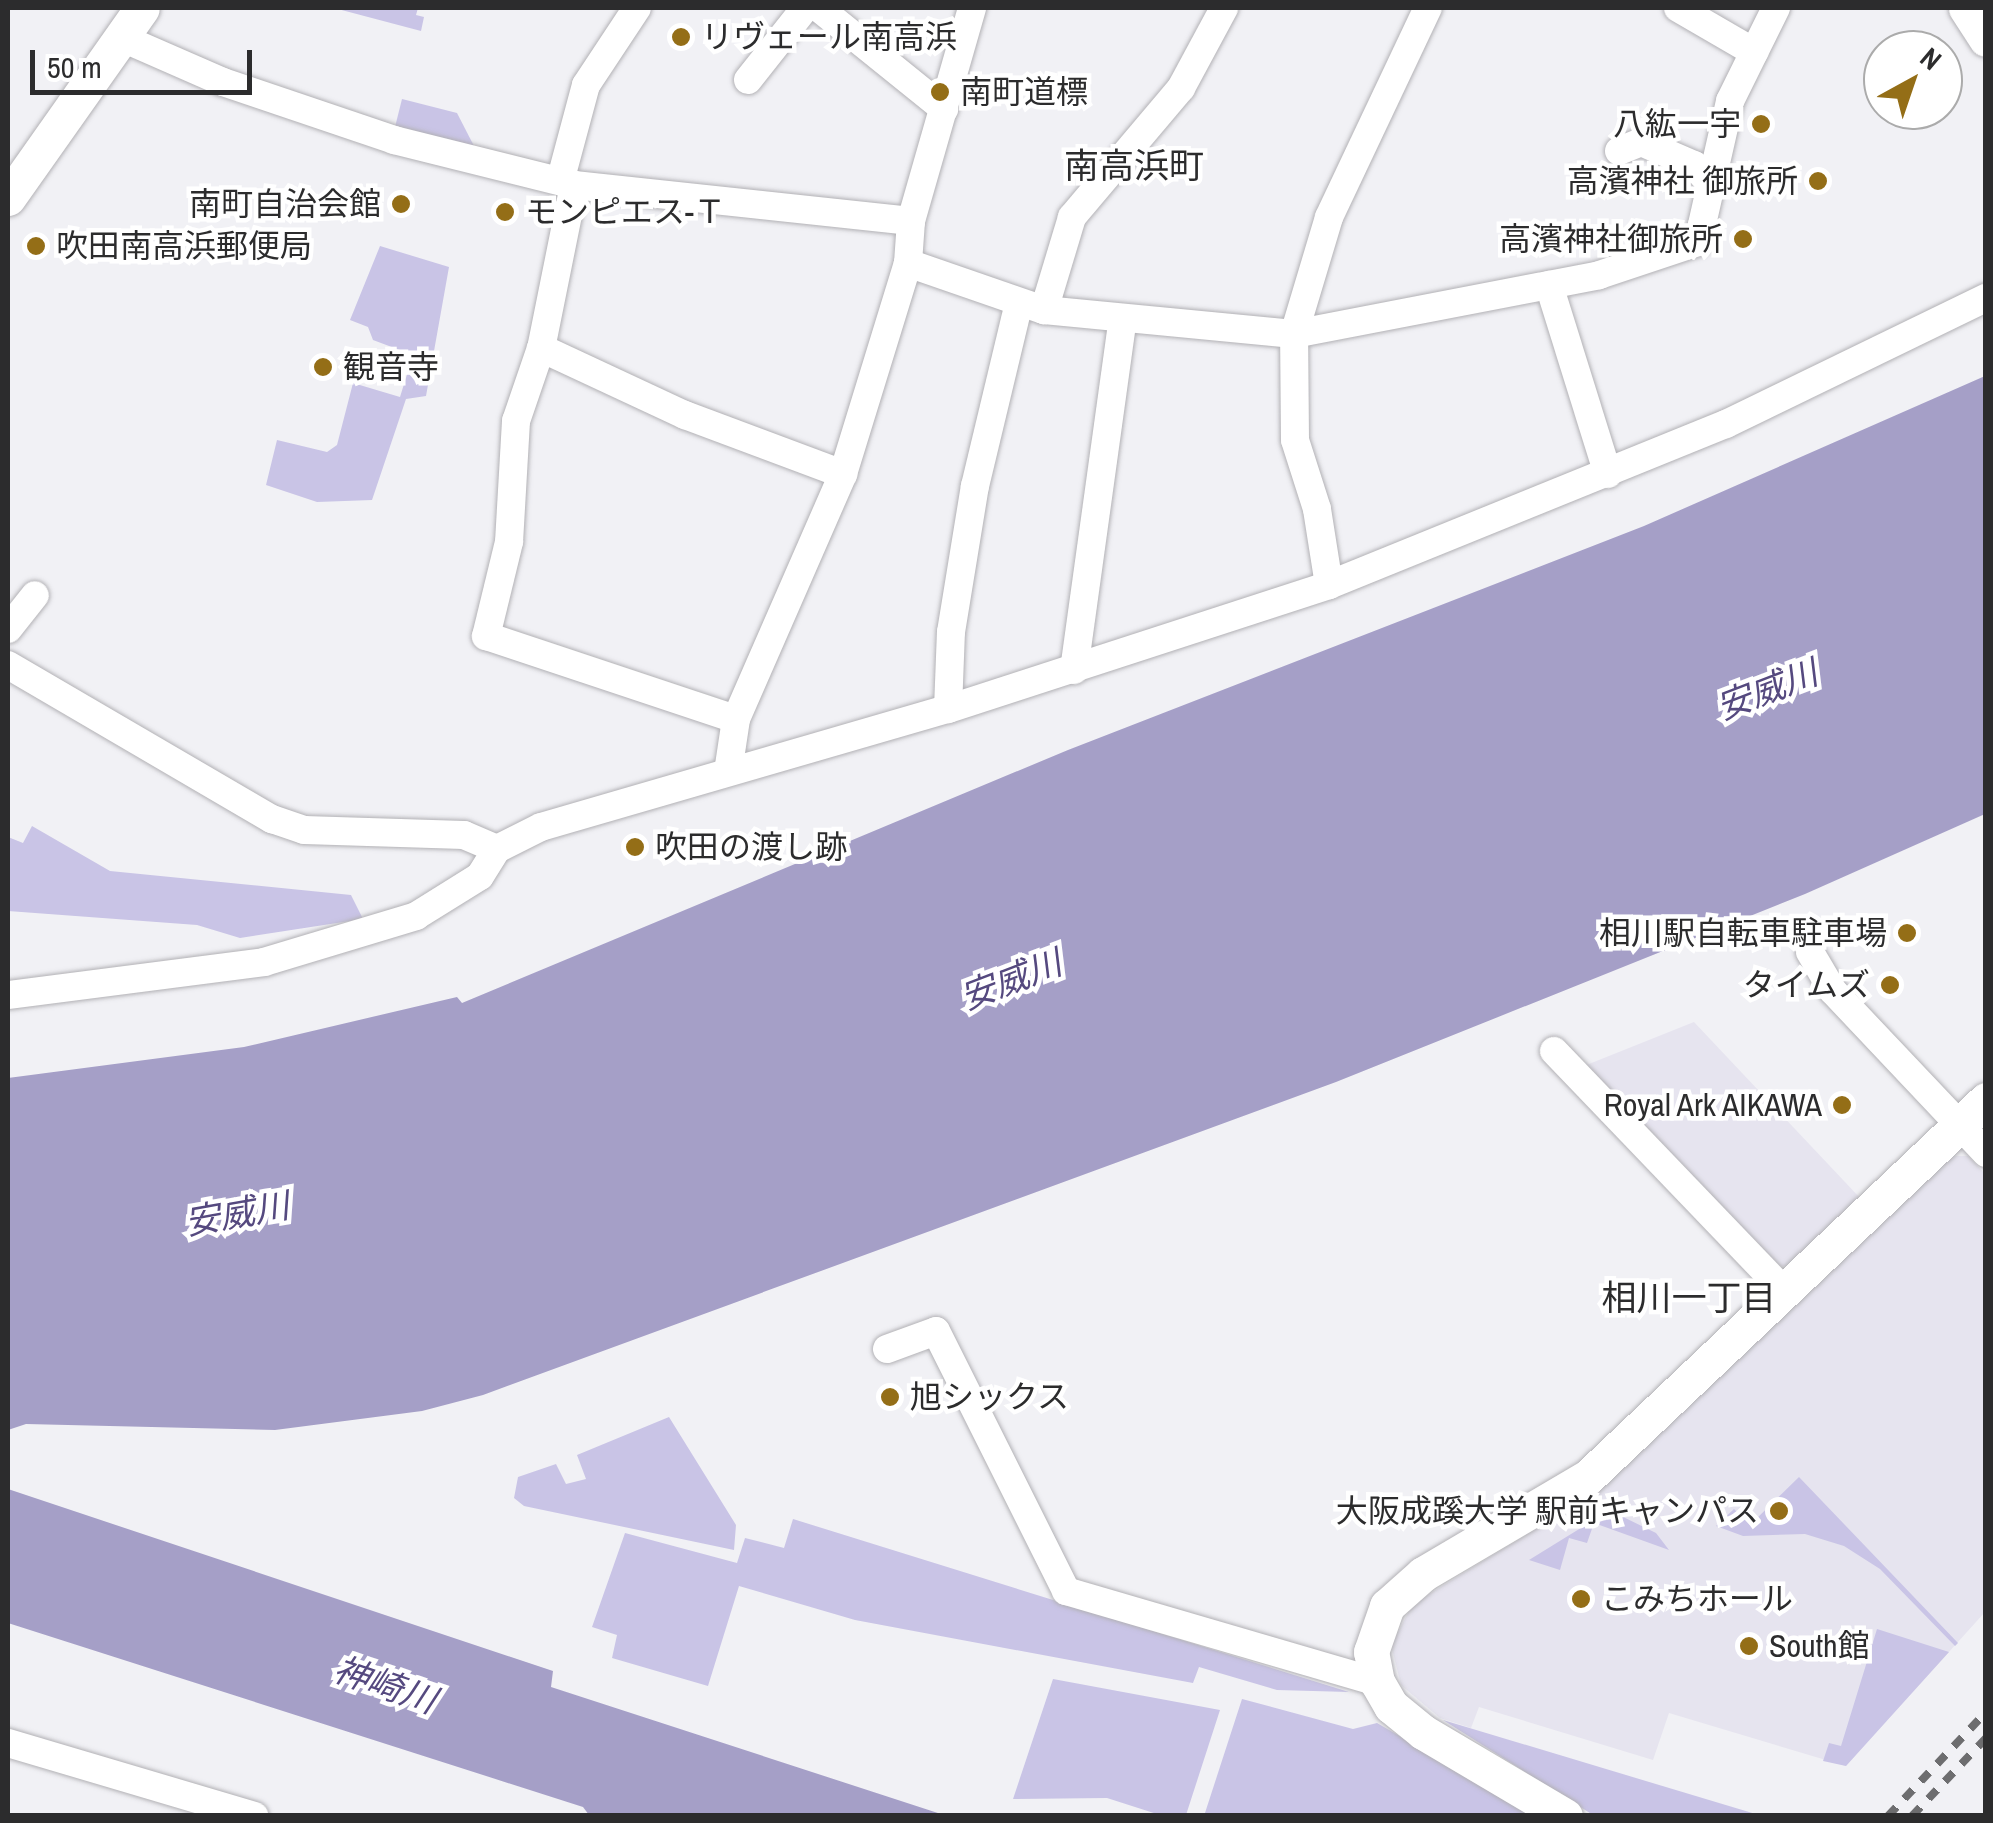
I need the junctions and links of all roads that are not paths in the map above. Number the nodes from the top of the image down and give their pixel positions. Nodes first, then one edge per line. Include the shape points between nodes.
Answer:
1 (142, 8) edge
2 (637, 8) edge
3 (805, 8) edge
4 (819, 8) edge
5 (972, 8) edge
6 (1224, 8) edge
7 (1428, 8) edge
8 (1678, 8) edge
9 (1776, 8) edge
10 (1966, 8) edge
11 (120, 37) junction
12 (1986, 39) edge
13 (1754, 52) junction
14 (748, 80) dead end
15 (944, 109) junction
16 (1619, 151) dead end
17 (567, 182) junction
18 (1709, 182) junction
19 (8, 198) edge
20 (911, 221) junction
21 (908, 263) junction
22 (1549, 285) junction
23 (1986, 298) edge
24 (1031, 306) junction
25 (1122, 322) junction
26 (1294, 334) junction
27 (541, 348) junction
28 (843, 474) junction
29 (1608, 474) junction
30 (1329, 585) junction
31 (35, 595) dead end
32 (8, 629) edge
33 (8, 666) edge
34 (1074, 670) junction
35 (948, 709) junction
36 (736, 719) junction
37 (728, 772) junction
38 (498, 849) junction
39 (1810, 952) dead end
40 (8, 995) edge
41 (1554, 1050) dead end
42 (1986, 1100) edge
43 (1960, 1126) junction
44 (1986, 1154) edge
45 (1786, 1293) junction
46 (888, 1348) dead end
47 (1377, 1682) junction
48 (8, 1744) edge
49 (254, 1816) edge
50 (1565, 1816) edge

1 - 11 street
2 - 17 street via 586,86
3 - 14 street
4 - 15 street
5 - 15 street
6 - 24 street via 1181,88 1072,217
7 - 26 street via 1329,217
8 - 13 street
9 - 13 street
10 - 12 street
11 - 17 street via 223,82 394,140
11 - 19 street
13 - 18 street via 1730,101
15 - 20 street
16 - 18 street via 1641,142 1694,165
17 - 20 street
17 - 27 street
18 - 22 street via 1698,242
20 - 21 street
21 - 24 street
21 - 28 street
22 - 26 street
22 - 29 street
23 - 29 street
24 - 25 street
24 - 35 street via 972,504 951,632
25 - 26 street
25 - 34 street
26 - 30 street via 1295,440 1317,509
27 - 28 street via 686,415
27 - 36 street via 516,421 509,542 486,636
28 - 36 street
29 - 30 street
30 - 34 street
31 - 32 street
33 - 38 street via 272,818 304,830 464,835
34 - 35 street
35 - 37 street
36 - 37 street
37 - 38 street via 541,828
38 - 40 street via 480,876 416,916 264,962
39 - 43 street via 1833,991
41 - 45 street
42 - 43 street
43 - 44 street
43 - 45 street
45 - 47 street via 1588,1477 1398,1592 1373,1637
46 - 47 street via 936,1331 1066,1591
47 - 50 street via 1391,1706 1422,1732
48 - 49 street

